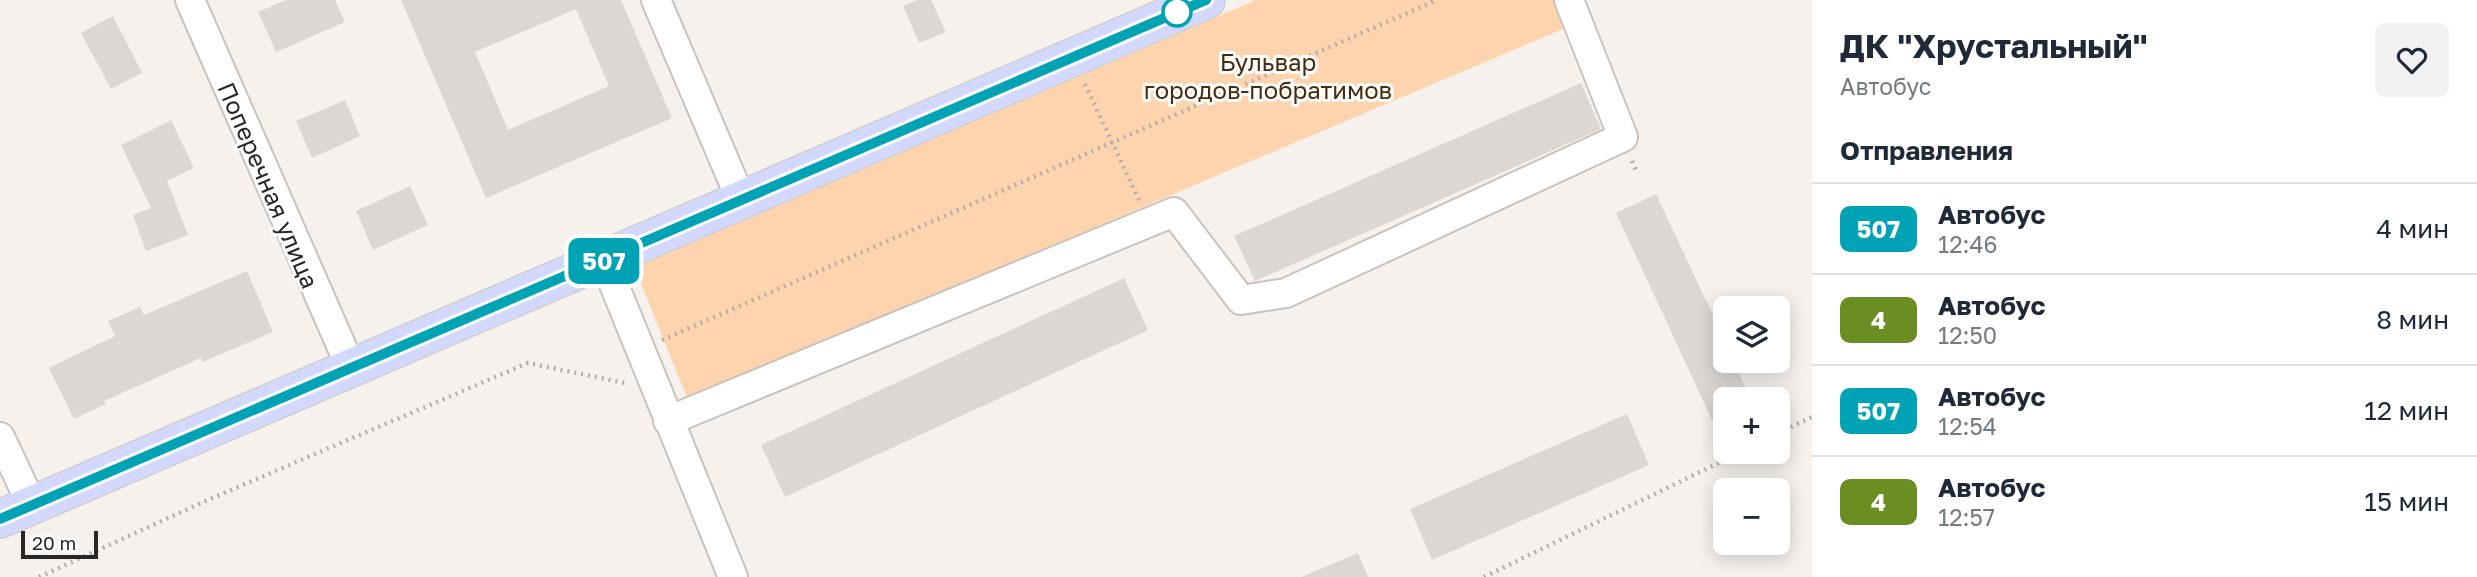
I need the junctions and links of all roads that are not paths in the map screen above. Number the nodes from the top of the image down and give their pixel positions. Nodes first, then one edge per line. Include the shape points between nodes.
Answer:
1 (190, 0) edge
2 (656, 0) edge
3 (1206, 0) edge
4 (1569, 0) edge
5 (742, 202) junction
6 (604, 260) junction
7 (351, 368) junction
8 (668, 421) junction
9 (0, 437) edge
10 (16, 512) edge
11 (733, 577) edge

1 - 7 street, Поперечная улица
2 - 5 street
3 - 5 main road
4 - 8 street via 1623,137 1286,293 1241,300 1174,212
5 - 6 main road
6 - 7 main road
6 - 8 street
7 - 10 main road
8 - 11 street
9 - 10 street

